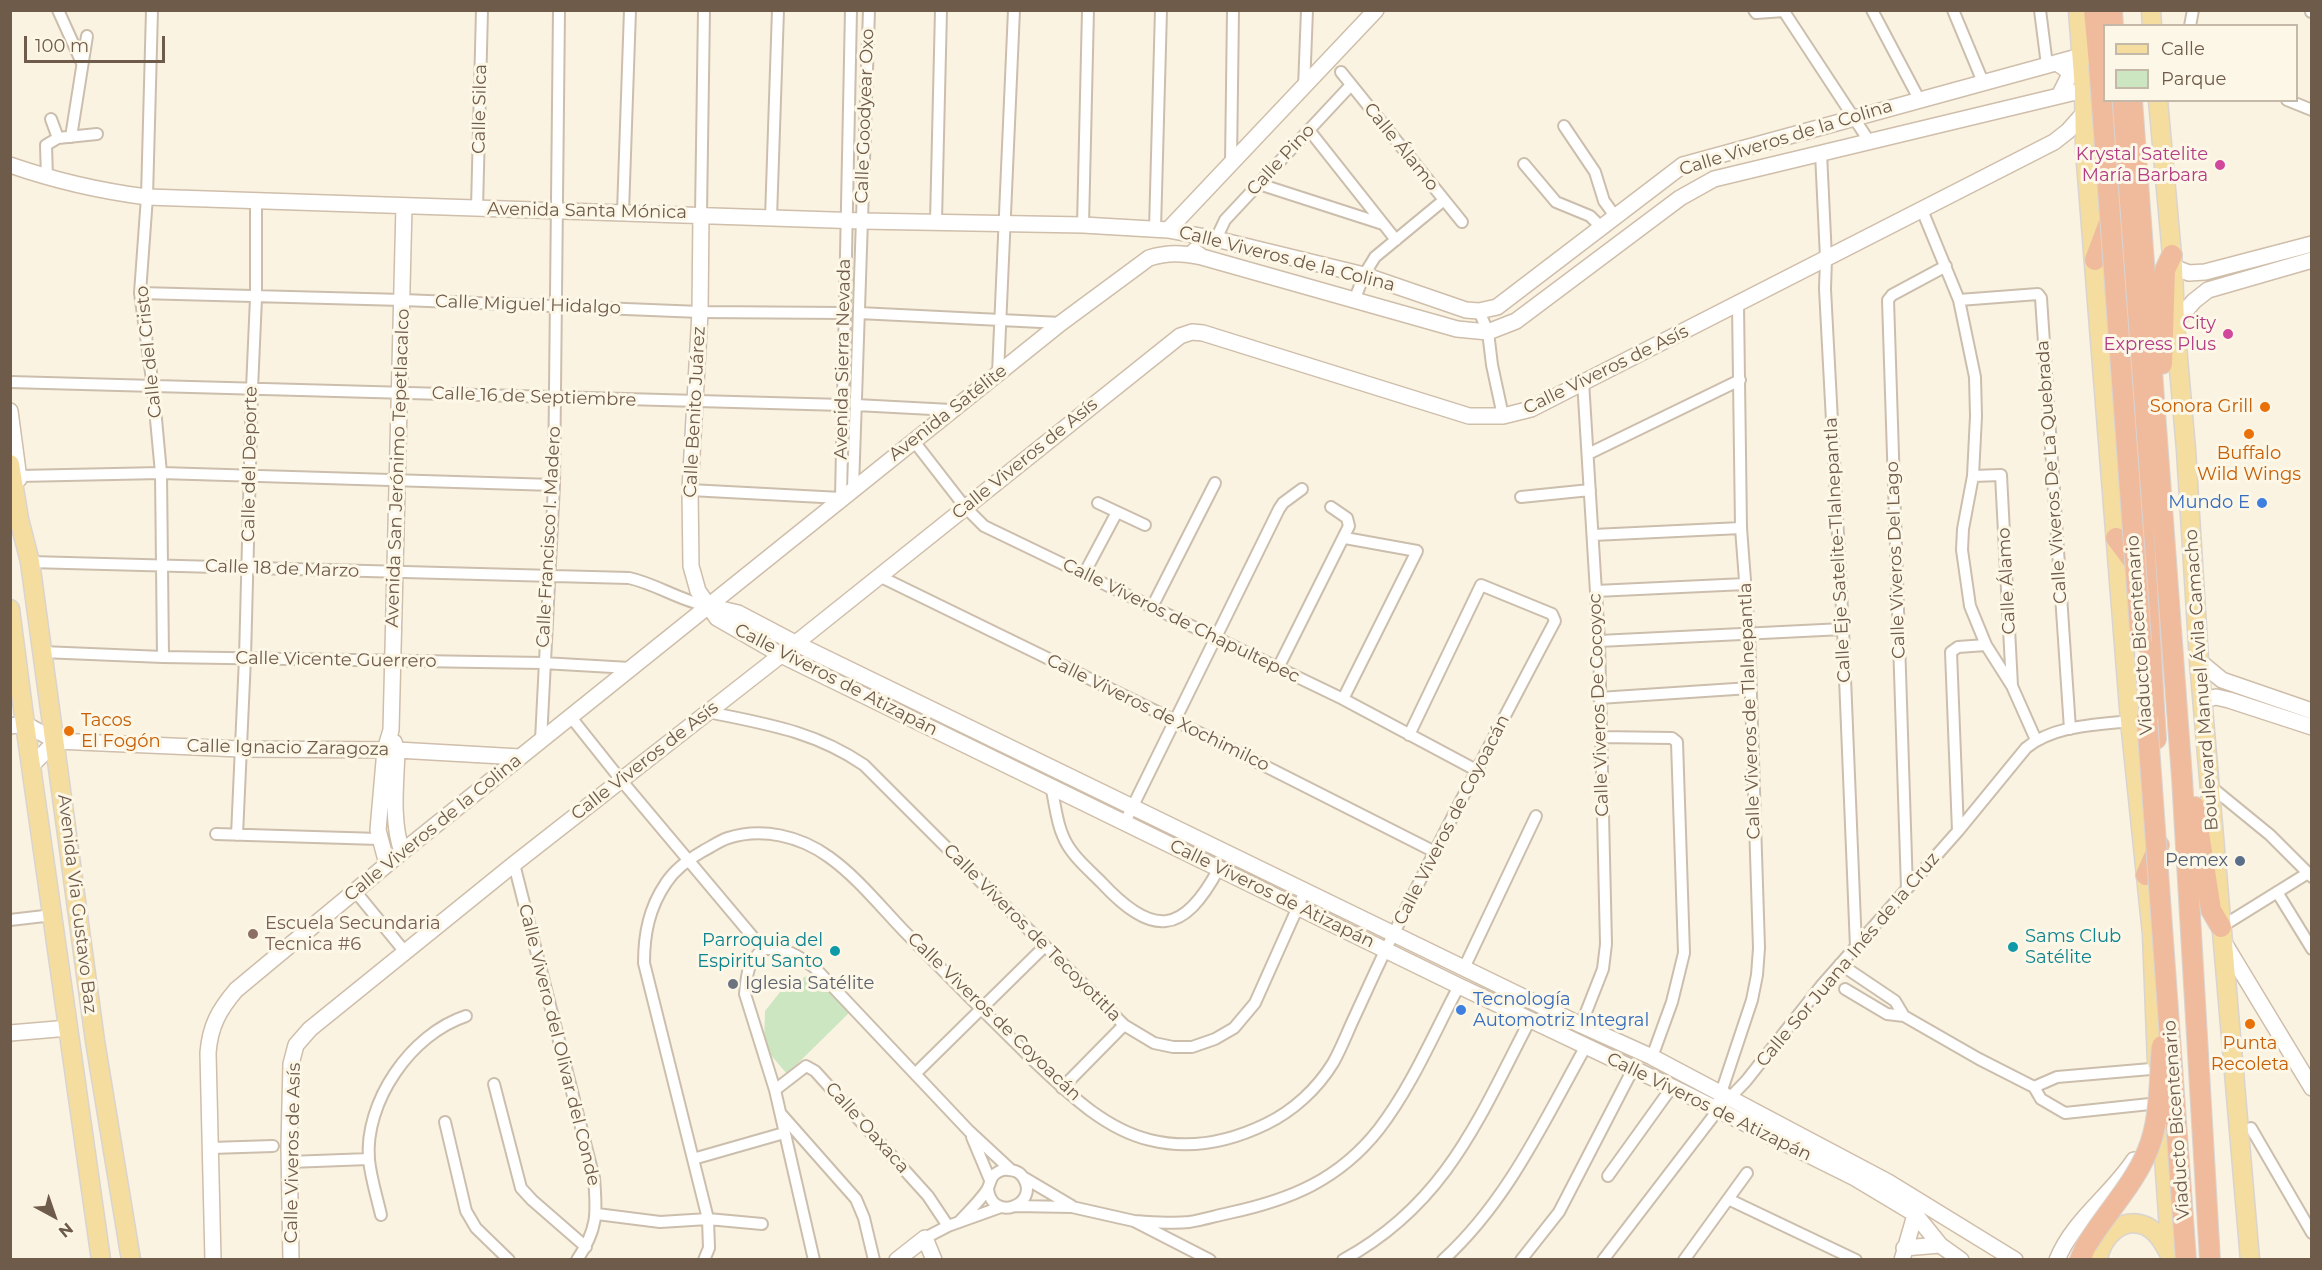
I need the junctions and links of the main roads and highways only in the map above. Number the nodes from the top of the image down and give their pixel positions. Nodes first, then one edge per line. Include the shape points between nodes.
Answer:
1 (2078, 10) edge
2 (2094, 10) edge
3 (2118, 102) edge
4 (2132, 102) edge
5 (2158, 102) edge
6 (2123, 187) junction
7 (2095, 260) junction
8 (2173, 261) junction
9 (2154, 395) junction
10 (15, 470) edge
11 (2116, 538) junction
12 (2146, 579) junction
13 (12, 626) edge
14 (18, 725) edge
15 (2182, 778) junction
16 (2162, 840) junction
17 (2146, 875) junction
18 (2221, 932) junction
19 (2168, 984) junction
20 (2088, 1255) edge
21 (2176, 1258) edge
22 (101, 1260) edge
23 (131, 1260) edge
24 (2195, 1260) edge
25 (2210, 1260) edge
26 (2250, 1260) edge

1 - 7 main road
2 - 19 highway, Viaducto Bicentenario, bridge
3 - 6 highway
4 - 9 highway, Boulevard Manuel Ávila Camacho
5 - 8 main road, Boulevard Manuel Ávila Camacho
6 - 7 highway
6 - 12 highway
7 - 11 main road
8 - 9 highway via 2165,270 2162,375
8 - 18 main road, Boulevard Manuel Ávila Camacho
9 - 15 highway, Boulevard Manuel Ávila Camacho
10 - 23 main road, Avenida Via Gustavo Baz via 19,519 56,741 95,1041
11 - 12 highway
11 - 17 main road
12 - 16 highway
13 - 14 main road, Avenida Via Gustavo Baz
14 - 22 main road, Avenida Via Gustavo Baz via 31,766
15 - 18 highway via 2193,797 2211,910
15 - 25 highway, Boulevard Manuel Ávila Camacho
16 - 17 highway
16 - 24 highway
17 - 21 main road via 2155,1034
18 - 26 main road, Boulevard Manuel Ávila Camacho
19 - 20 highway, bridge via 2155,1129 2142,1164
19 - 21 highway, Viaducto Bicentenario, bridge
20 - 21 main road via 2117,1228 2136,1224 2158,1236

